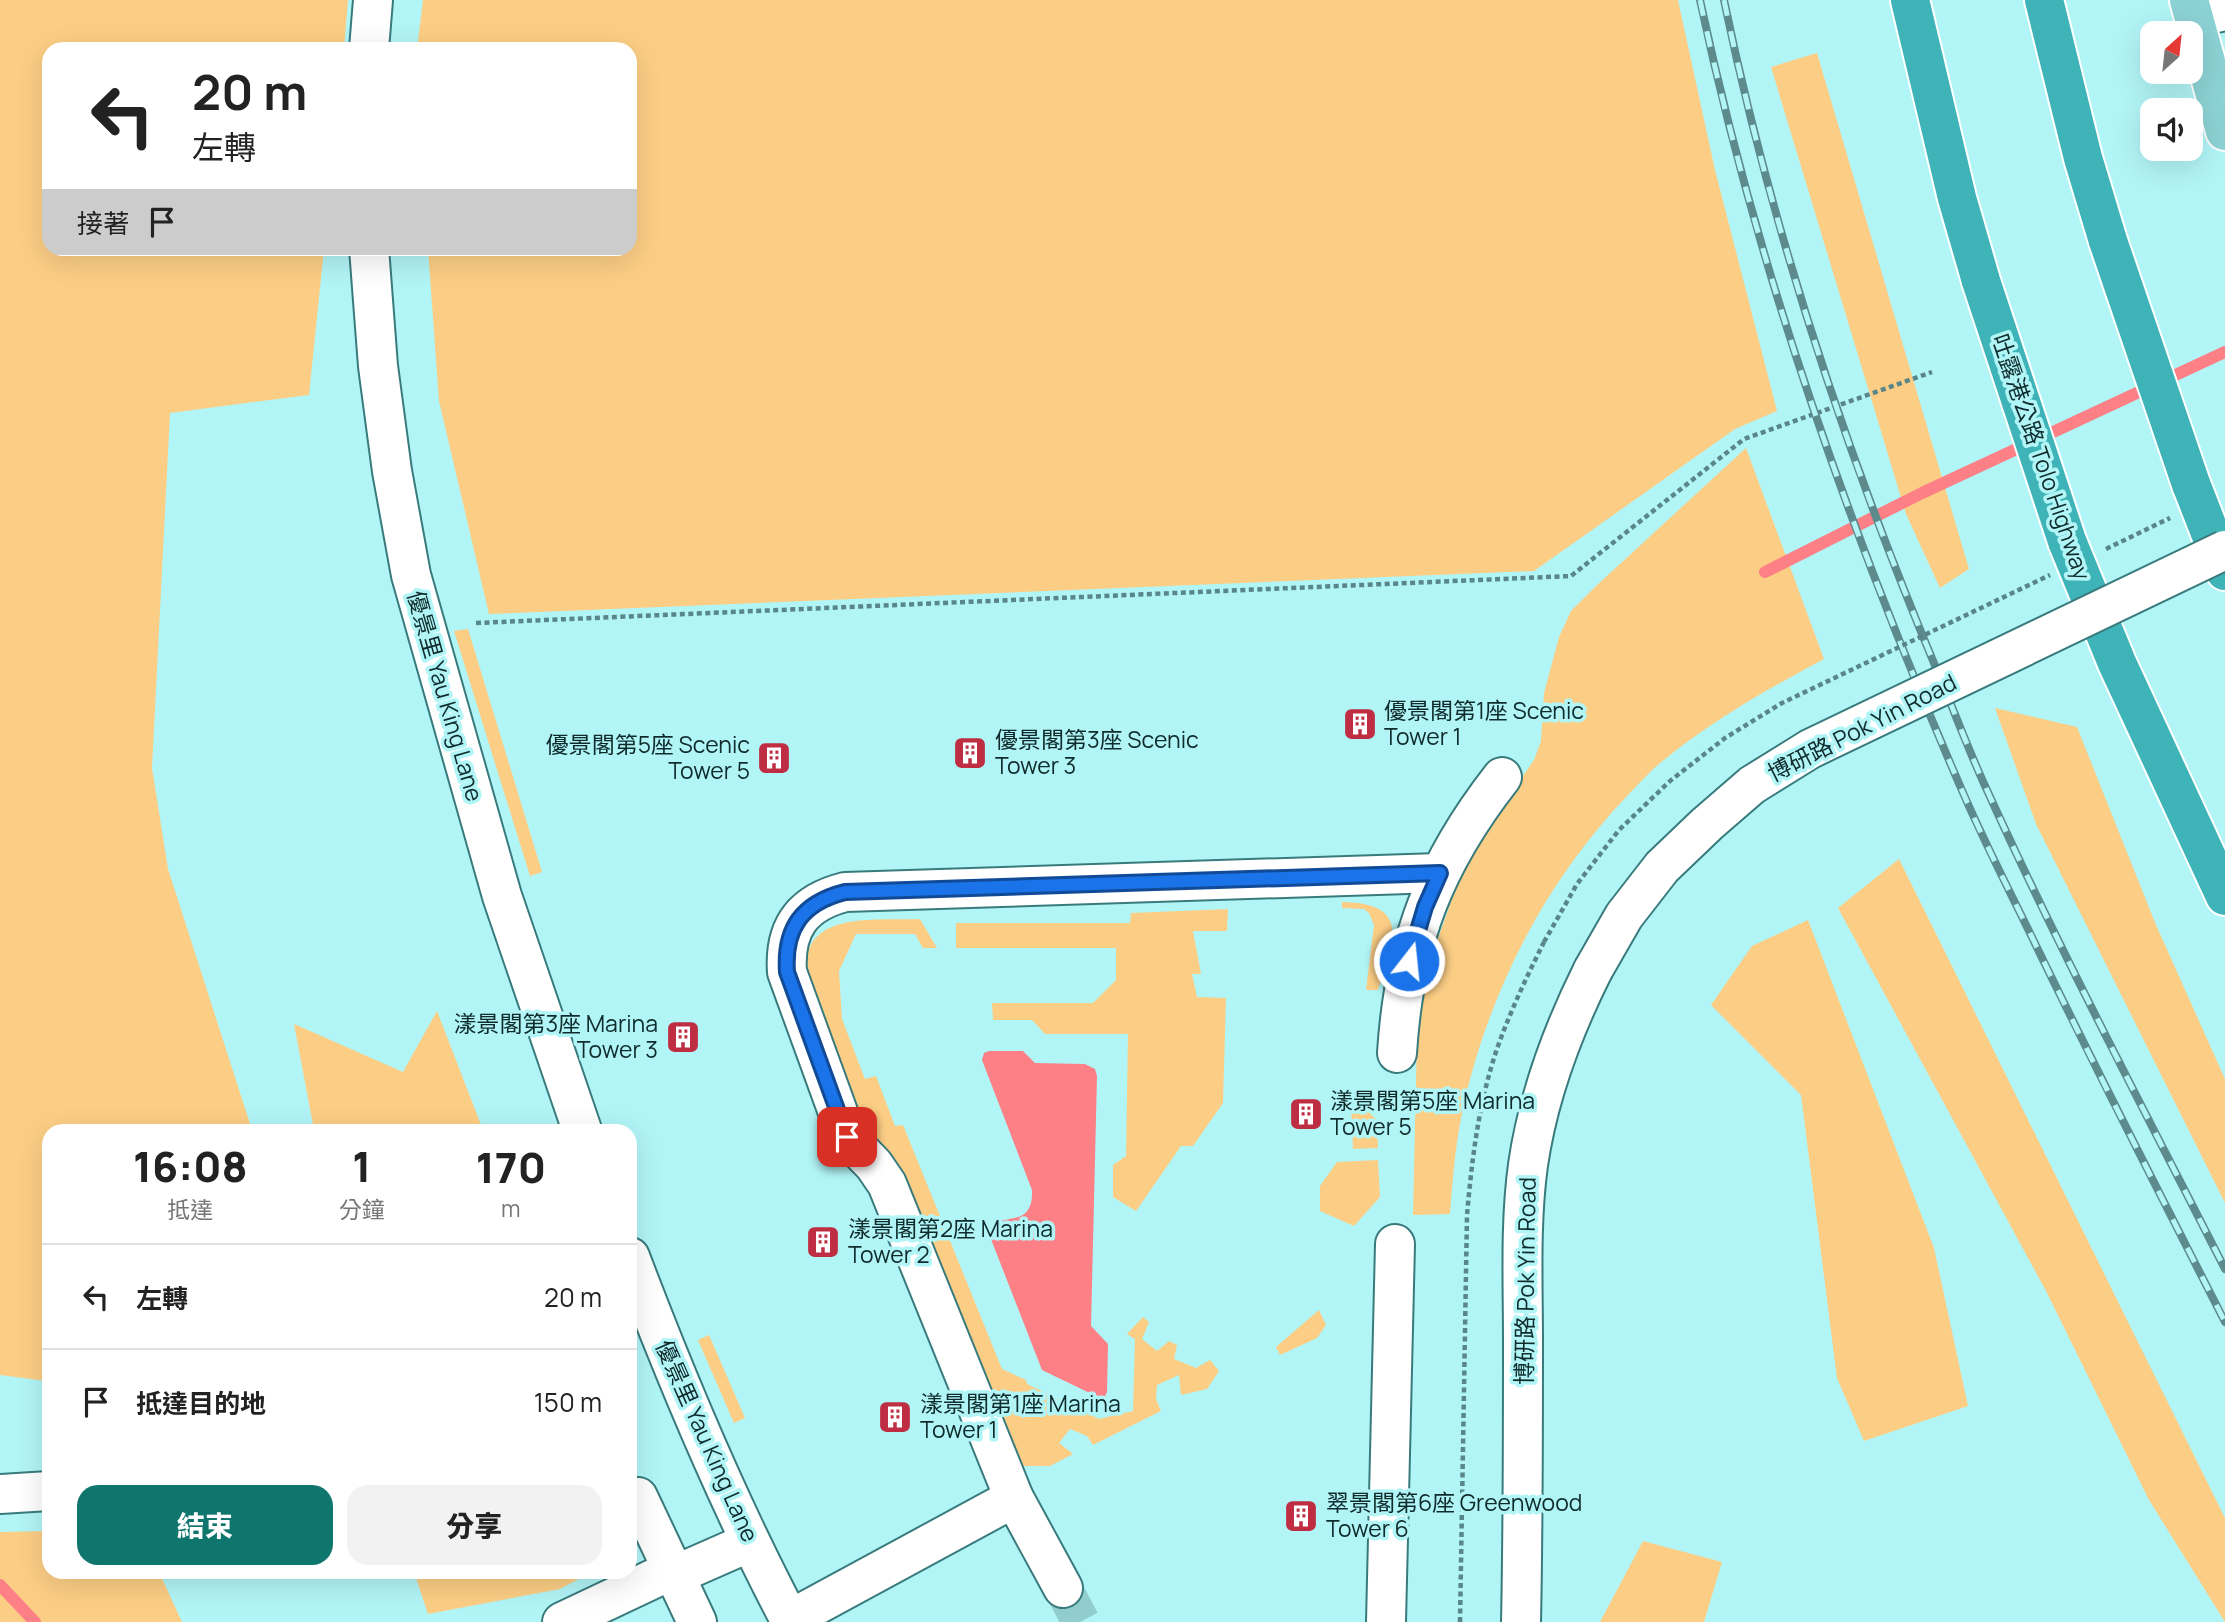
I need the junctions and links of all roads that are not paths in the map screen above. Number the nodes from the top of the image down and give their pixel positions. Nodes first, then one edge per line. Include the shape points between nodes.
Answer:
1 (373, 0) edge
2 (1910, 0) edge
3 (2044, 0) edge
4 (2203, 10) edge
5 (370, 42) edge
6 (2218, 81) edge
7 (2225, 131) edge
8 (370, 256) edge
9 (2225, 550) edge
10 (2225, 571) edge
11 (1502, 777) dead end
12 (1440, 873) junction
13 (2225, 895) edge
14 (1397, 1053) dead end
15 (580, 1124) edge
16 (1395, 1244) dead end
17 (637, 1276) edge
18 (42, 1491) edge
19 (0, 1494) edge
20 (638, 1497) dead end
21 (1014, 1498) junction
22 (750, 1542) junction
23 (674, 1572) junction
24 (1063, 1588) tunnel mouth
25 (790, 1621) edge
26 (562, 1622) edge
27 (697, 1622) edge
28 (1386, 1622) edge
29 (1521, 1622) edge

1 - 5 street
2 - 13 highway, 吐露港公路 Tolo Highway, bridge via 1956,198 2067,541 2117,663
3 - 10 highway, bridge via 2108,241
4 - 6 main road
6 - 7 main road
8 - 15 street, 優景里 Yau King Lane via 378,366 411,575 502,896
9 - 29 street, 博研路 Pok Yin Road, bridge via 1810,749 1752,785 1707,824 1662,867 1623,916 1570,1016 1552,1065 1528,1166 1523,1219
11 - 12 street via 1457,839
12 - 14 street via 1408,967
12 - 21 street via 845,892 827,896 798,918 785,953 787,972 841,1124 887,1184
16 - 28 street
17 - 22 street, 優景里 Yau King Lane
18 - 19 street
20 - 23 street
21 - 24 street
21 - 25 street
22 - 23 street
22 - 25 street, 優景里 Yau King Lane
23 - 26 street
23 - 27 street

